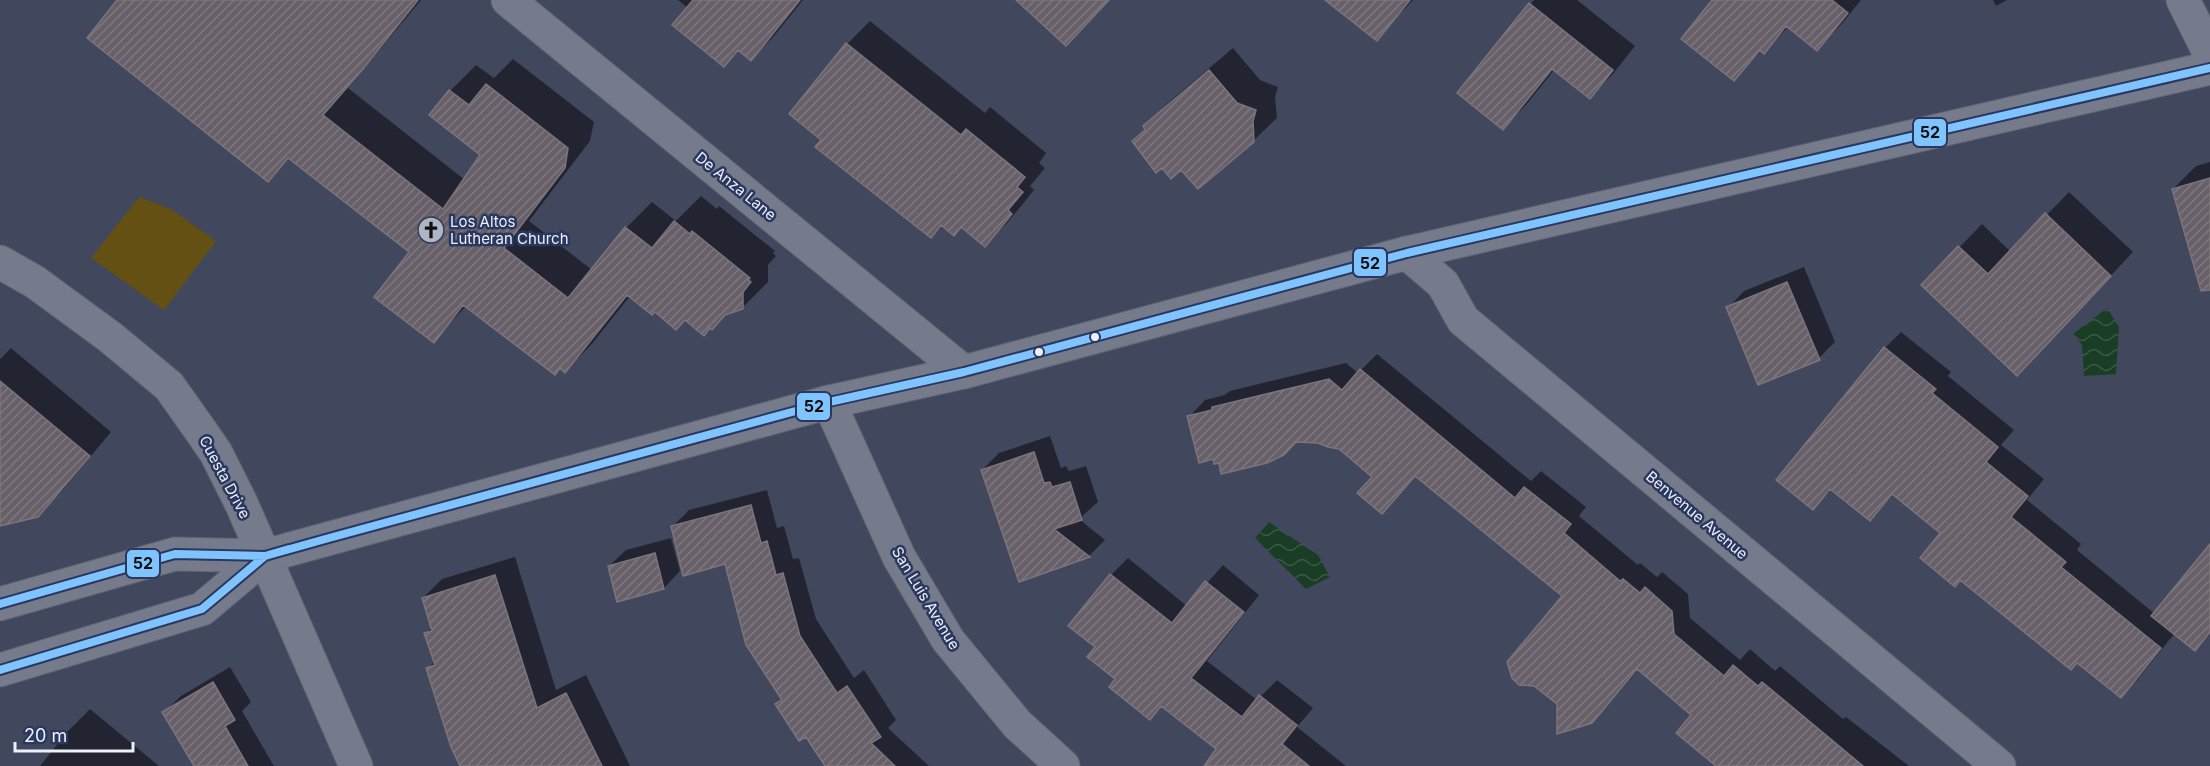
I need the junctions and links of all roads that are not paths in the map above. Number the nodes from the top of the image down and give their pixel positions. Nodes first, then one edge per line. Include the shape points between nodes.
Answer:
1 (508, 0) edge
2 (2183, 0) edge
3 (2210, 54) edge
4 (2210, 68) edge
5 (1407, 254) junction
6 (0, 262) edge
7 (964, 372) junction
8 (829, 402) junction
9 (265, 556) junction
10 (0, 603) edge
11 (0, 670) edge
12 (356, 766) edge
13 (1063, 766) edge
14 (1999, 766) edge

1 - 7 main road, De Anza Lane
2 - 3 main road
4 - 5 main road
5 - 7 main road
5 - 14 main road, Benvenue Avenue via 1443,284 1463,320
6 - 9 main road, Cuesta Drive via 35,282 110,337 169,386 216,453
7 - 8 main road
8 - 9 main road
8 - 13 main road, San Luis Avenue via 899,557 948,640 1017,724
9 - 10 main road via 175,554
9 - 11 main road via 202,609
9 - 12 main road, Cuesta Drive

